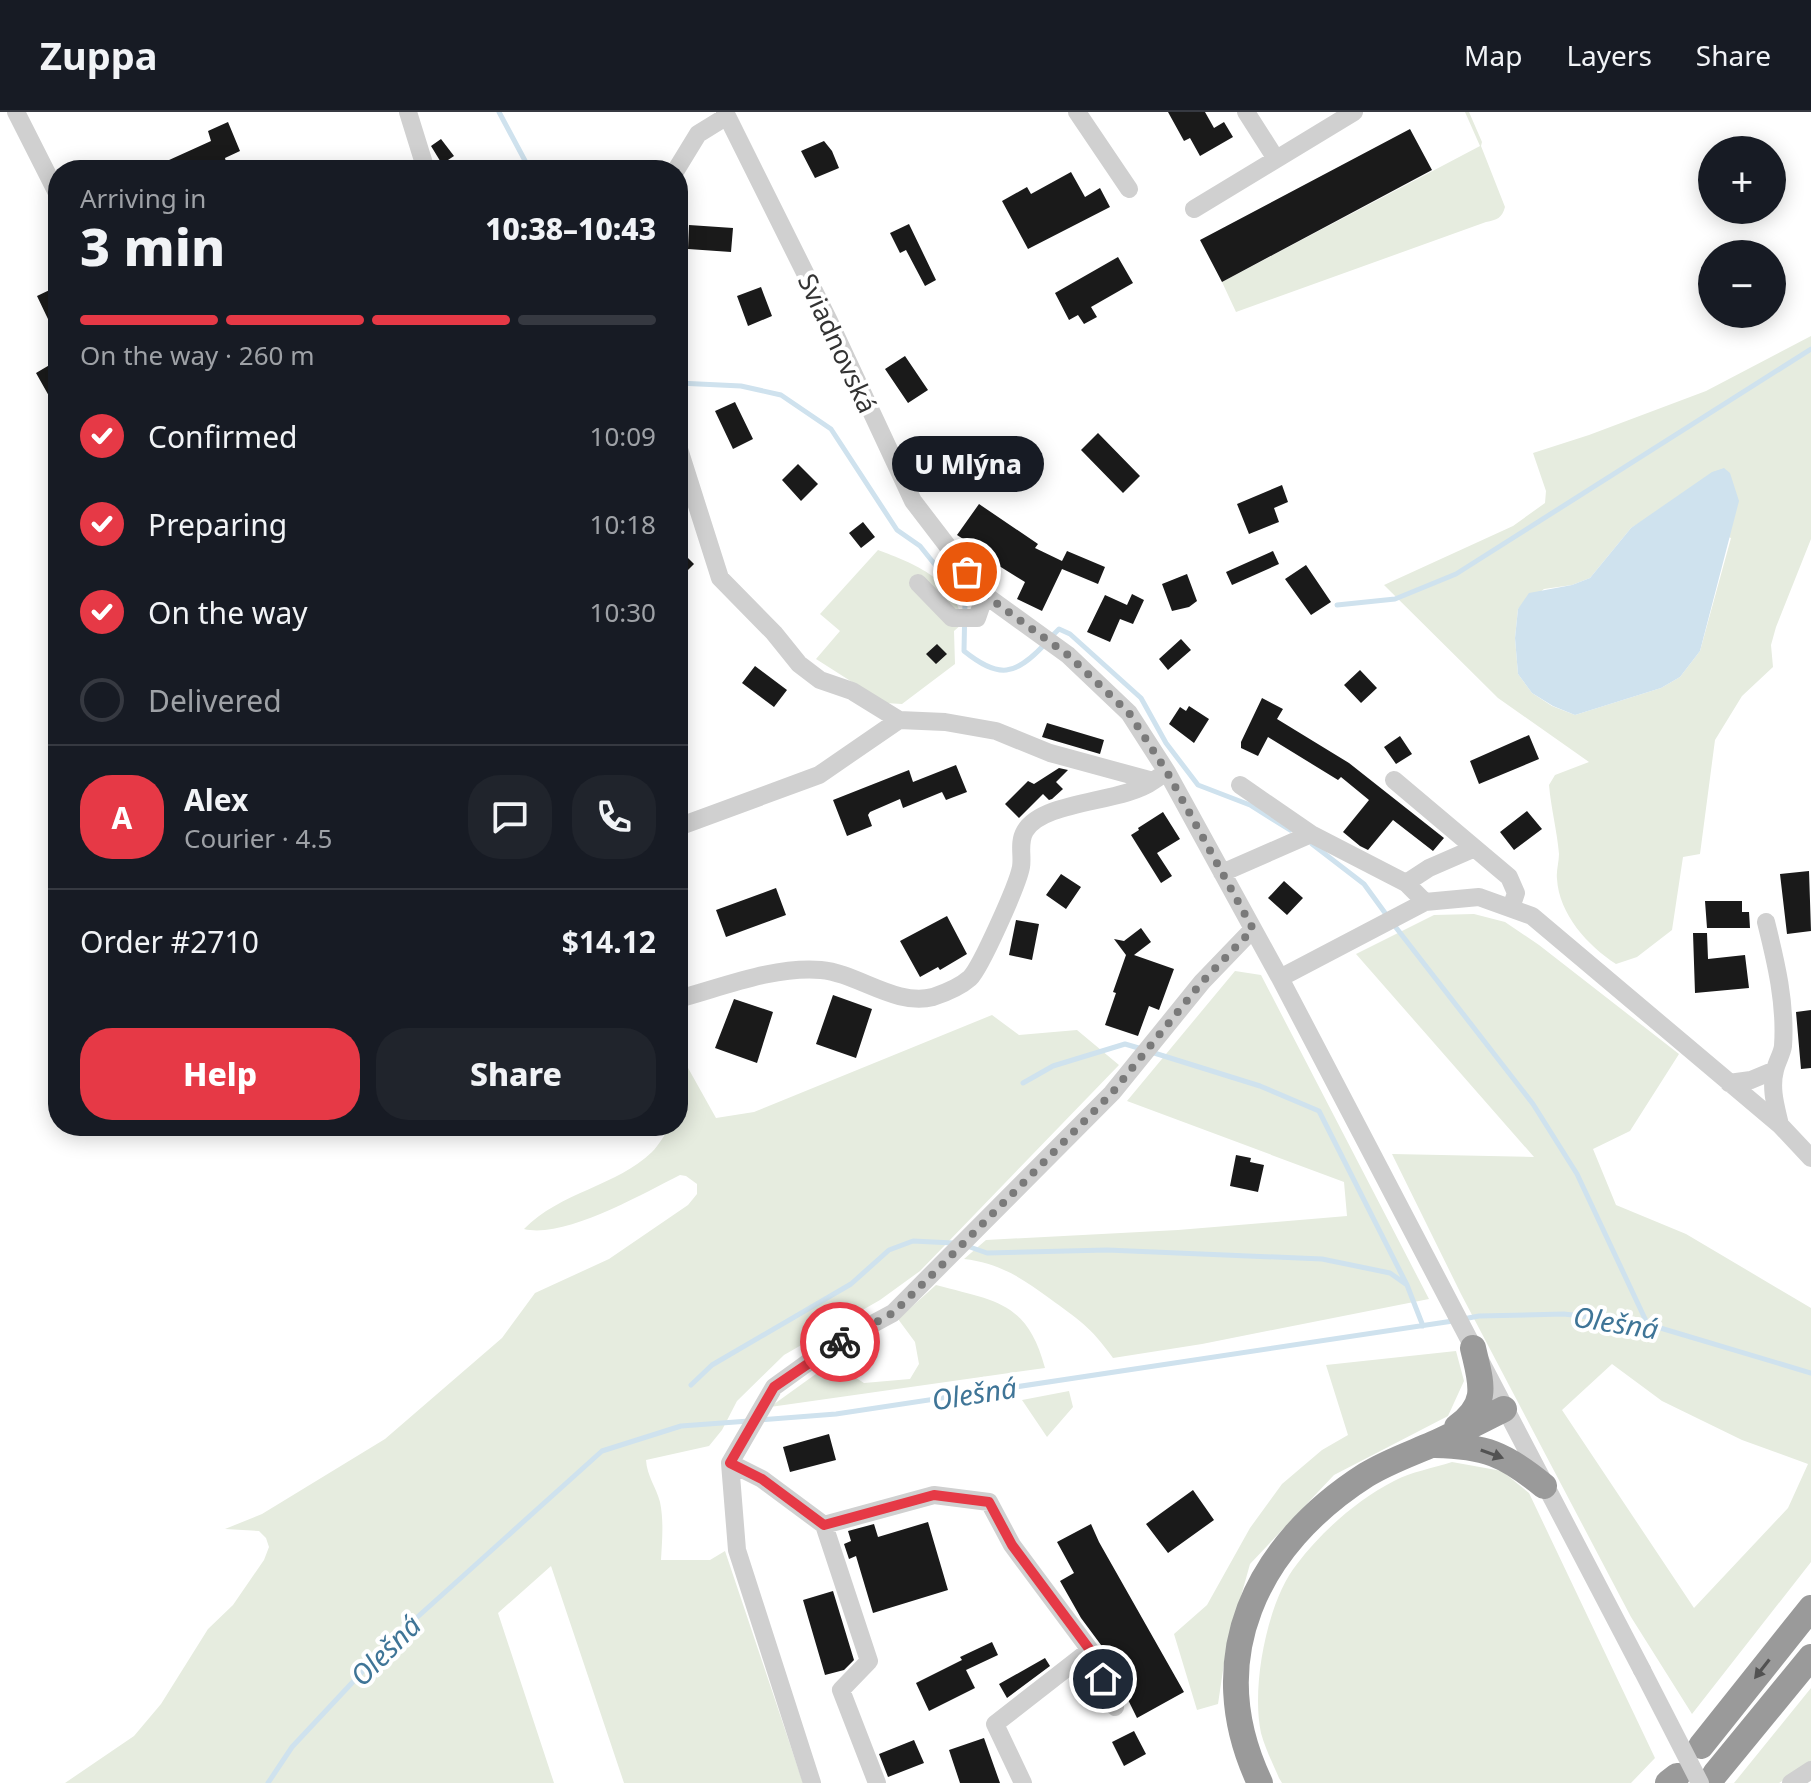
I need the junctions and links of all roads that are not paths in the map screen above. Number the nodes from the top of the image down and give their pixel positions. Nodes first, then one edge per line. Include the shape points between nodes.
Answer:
1 (16, 112) edge
2 (408, 112) edge
3 (1077, 112) edge
4 (1246, 112) edge
5 (1354, 112) edge
6 (726, 114) edge
7 (1276, 159) junction
8 (423, 160) edge
9 (682, 160) edge
10 (48, 175) edge
11 (1129, 189) dead end
12 (1194, 209) dead end
13 (688, 477) edge
14 (918, 583) dead end
15 (985, 595) junction
16 (899, 720) junction
17 (1160, 776) junction
18 (1394, 780) dead end
19 (1240, 785) dead end
20 (688, 823) edge
21 (1304, 836) junction
22 (1475, 848) junction
23 (1222, 873) junction
24 (1406, 883) junction
25 (1425, 902) junction
26 (1511, 908) junction
27 (1766, 922) dead end
28 (1253, 929) junction
29 (1280, 978) junction
30 (688, 996) edge
31 (1775, 1070) junction
32 (1729, 1083) junction
33 (1780, 1125) junction
34 (1811, 1158) edge
35 (1473, 1348) junction
36 (1504, 1409) junction
37 (1431, 1445) junction
38 (730, 1463) junction
39 (1544, 1486) junction
40 (824, 1525) junction
41 (1811, 1608) edge
42 (1090, 1650) junction
43 (1811, 1657) edge
44 (1115, 1707) dead end
45 (1701, 1746) dead end
46 (1811, 1770) edge
47 (1686, 1780) edge
48 (812, 1783) edge
49 (877, 1783) edge
50 (1023, 1783) edge
51 (1260, 1783) edge
52 (1791, 1783) edge

1 - 10 street
2 - 8 street
3 - 11 street
4 - 7 street
5 - 7 street
6 - 9 street via 698,134
6 - 15 street, Sviadnovská via 913,501
7 - 12 street
13 - 16 street via 720,578 799,664
14 - 15 street via 952,618 977,618
15 - 17 street, Sviadnovská via 1068,655 1129,713
16 - 17 street via 996,731 1050,753
16 - 20 street via 819,775
17 - 23 street, Sviadnovská
17 - 30 street via 1133,793 1086,801 1029,826 1021,842 1021,867 983,960 968,980 948,991 925,998 901,995 822,970 776,973
18 - 22 street
19 - 21 street
21 - 23 street
21 - 24 street
22 - 24 street
22 - 26 street via 1509,877 1516,893
23 - 28 street, Sviadnovská
24 - 25 street
25 - 26 street via 1479,897
25 - 29 street
26 - 32 street via 1532,916
27 - 31 street via 1782,1005 1783,1049
28 - 29 street, Sviadnovská
28 - 38 street via 1202,982 1112,1093 893,1313 828,1348 774,1387
29 - 35 street, Sviadnovská
31 - 32 street
31 - 33 street via 1773,1096
32 - 33 street
33 - 34 street
35 - 36 street, Sviadnovská
35 - 37 highway via 1483,1388 1477,1408
36 - 37 highway
36 - 39 street, Sviadnovská
37 -> 39 highway via 1492,1452
37 - 51 highway via 1369,1473 1315,1514 1269,1567 1252,1599 1240,1634 1235,1697 1248,1759
38 - 40 street via 762,1479
38 - 48 street via 737,1550
39 - 47 street, Sviadnovská, bridge via 1642,1670
40 - 42 street via 934,1495 989,1502 1012,1545
40 - 49 street via 869,1661 841,1690
41 -> 45 highway
42 - 44 street
42 - 50 street via 995,1724
43 - 47 highway
46 - 52 street

